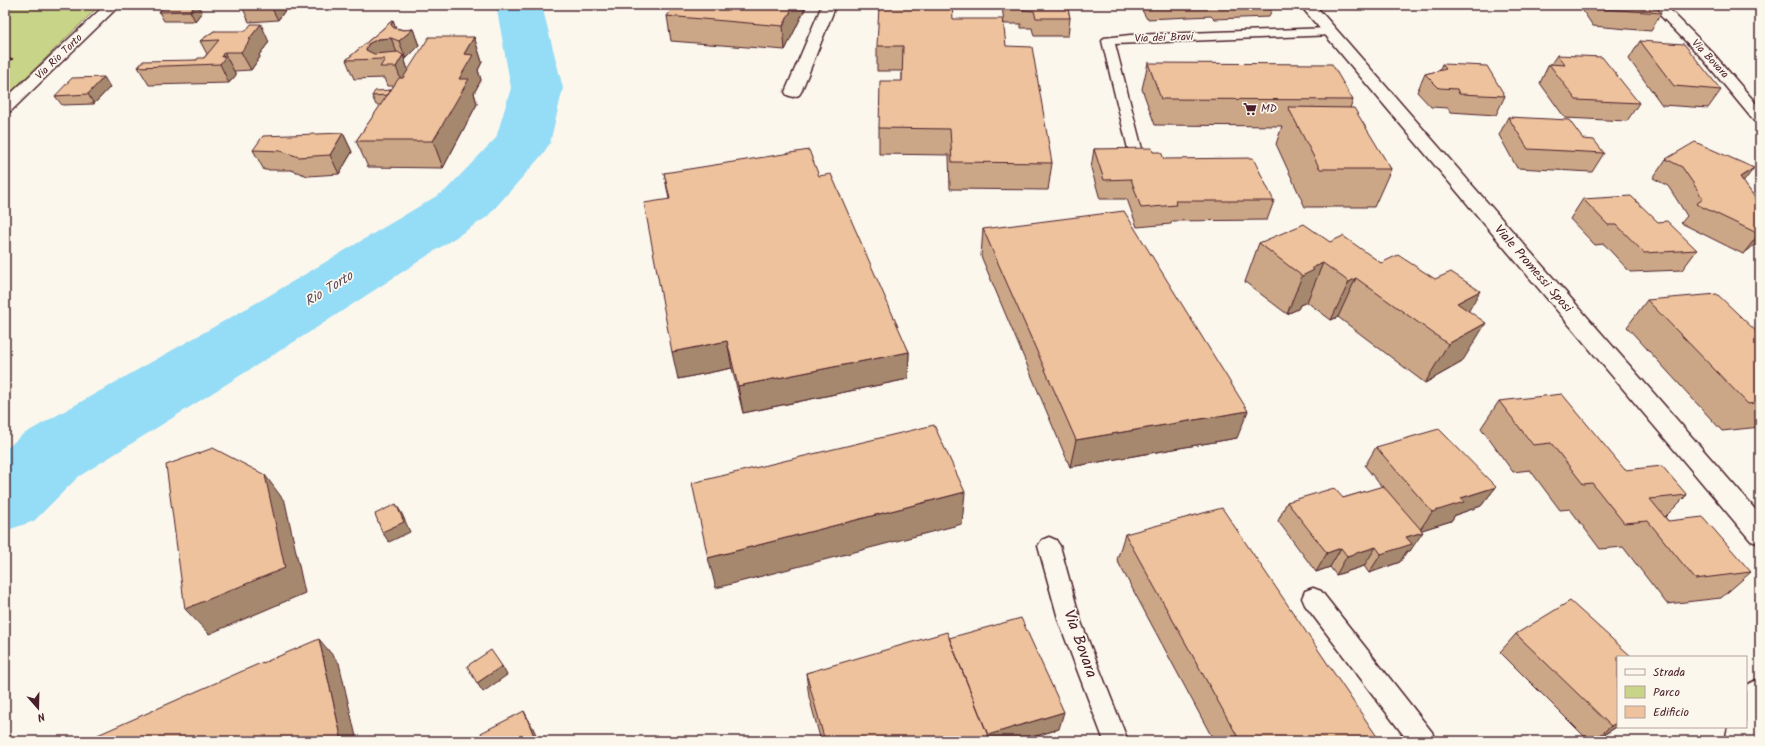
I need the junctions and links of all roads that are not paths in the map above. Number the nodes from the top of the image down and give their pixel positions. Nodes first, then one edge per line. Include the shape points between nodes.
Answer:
1 (113, 5) edge
2 (829, 5) edge
3 (1307, 5) edge
4 (1657, 5) edge
5 (1330, 32) junction
6 (793, 92) dead end
7 (5, 108) edge
8 (1760, 118) edge
9 (1135, 149) edge
10 (1760, 532) edge
11 (1049, 546) dead end
12 (1313, 598) dead end
13 (1760, 692) edge
14 (1747, 708) edge
15 (1743, 728) edge
16 (1116, 741) edge
17 (1423, 741) edge
18 (1740, 741) edge

1 - 7 main road, Via Rio Torto
2 - 6 main road
3 - 5 main road, Viale Promessi Sposi
4 - 8 main road, Via Bovara via 1707,55
5 - 9 lane, Via dei Bravi via 1108,41
5 - 10 main road, Viale Promessi Sposi
11 - 16 lane, Via Bovara via 1070,622
12 - 17 lane
13 - 14 main road via 1748,702
15 - 18 main road

